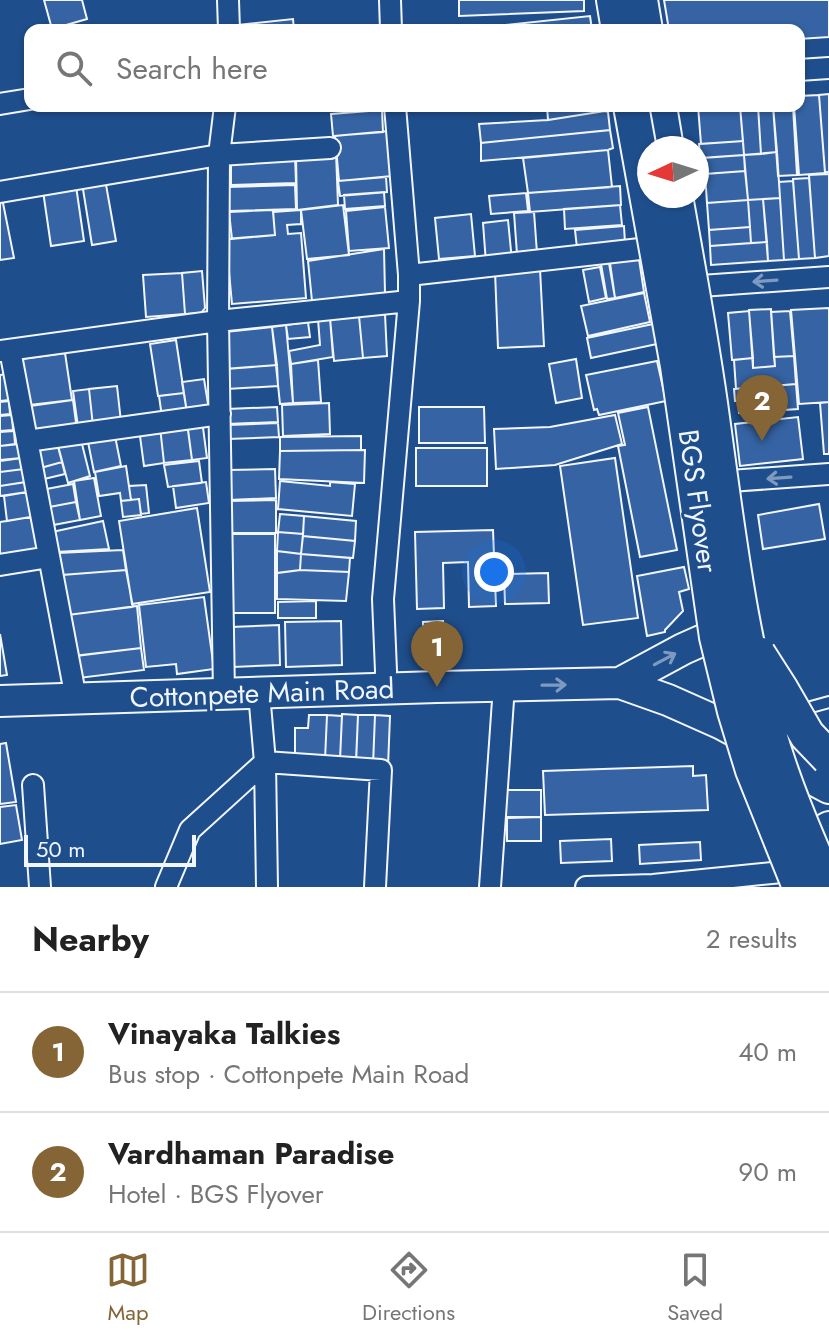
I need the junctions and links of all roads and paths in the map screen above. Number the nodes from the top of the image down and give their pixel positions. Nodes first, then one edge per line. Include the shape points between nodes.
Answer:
1 (228, 0) edge
2 (390, 0) edge
3 (600, 0) edge
4 (614, 0) edge
5 (640, 0) edge
6 (654, 0) edge
7 (229, 24) edge
8 (391, 24) edge
9 (604, 24) edge
10 (618, 24) edge
11 (644, 24) edge
12 (658, 24) edge
13 (829, 68) edge
14 (805, 70) edge
15 (24, 100) edge
16 (0, 104) edge
17 (224, 112) edge
18 (395, 112) edge
19 (620, 112) edge
20 (632, 112) edge
21 (660, 112) edge
22 (672, 112) edge
23 (664, 136) edge
24 (676, 136) edge
25 (330, 148) dead end
26 (219, 155) junction
27 (0, 192) edge
28 (677, 208) edge
29 (688, 208) edge
30 (649, 248) junction
31 (409, 275) junction
32 (829, 277) edge
33 (701, 286) junction
34 (409, 301) junction
35 (218, 321) junction
36 (5, 350) edge
37 (220, 414) junction
38 (27, 441) junction
39 (829, 474) edge
40 (730, 481) junction
41 (49, 557) junction
42 (0, 565) edge
43 (745, 633) junction
44 (710, 637) junction
45 (620, 683) junction
46 (504, 686) junction
47 (385, 689) junction
48 (259, 693) junction
49 (224, 694) junction
50 (74, 698) junction
51 (0, 701) edge
52 (829, 702) edge
53 (789, 713) dead end
54 (722, 724) junction
55 (785, 758) junction
56 (829, 758) edge
57 (265, 762) junction
58 (33, 785) dead end
59 (829, 788) edge
60 (822, 831) edge
61 (829, 865) edge
62 (786, 876) edge
63 (40, 887) edge
64 (166, 887) edge
65 (267, 887) edge
66 (375, 887) edge
67 (490, 887) edge
68 (586, 887) edge
69 (828, 887) edge

1 - 7 street
2 - 8 street
3 - 9 main road
4 - 10 highway
5 - 11 highway
6 - 12 main road
13 - 14 street
15 - 16 street
17 - 26 street
18 - 31 street
19 - 30 main road
20 - 62 highway, BGS Flyover, bridge via 678,366 717,637
21 - 23 highway
22 - 24 main road
25 - 26 street
26 - 27 street
26 - 35 street
28 - 43 highway, BGS Flyover, bridge
29 - 33 main road
30 - 31 street
30 - 44 main road via 672,366
31 - 34 street
32 -> 33 street
33 - 40 main road
34 - 35 street
34 - 47 street via 383,599
35 - 36 street
35 - 37 street
36 - 38 street
37 - 38 street
37 - 49 street
38 - 41 street
39 -> 40 street
40 - 55 main road via 749,618
41 - 42 street
41 - 50 street
43 - 56 highway, bridge via 807,735
43 - 69 highway, BGS Flyover, bridge via 778,764
45 -> 44 main road, Cottonpete Main Road
44 - 54 main road
46 -> 45 main road, Cottonpete Main Road
45 - 54 main road, Cottonpete Main Road
46 - 47 main road, Cottonpete Main Road
46 - 67 street
47 - 48 main road, Cottonpete Main Road
48 - 49 main road, Cottonpete Main Road
48 - 57 street
49 - 50 main road, Cottonpete Main Road
50 - 51 main road, Cottonpete Main Road
52 - 53 lane
54 - 55 main road, Cottonpete Main Road
54 - 62 main road
55 - 59 main road, Cottonpete Main Road
55 - 60 main road
57 - 64 street via 190,830
57 - 65 street
57 - 66 street via 381,770
58 - 63 street
60 - 61 main road
60 - 62 main road via 789,851
62 - 68 street

